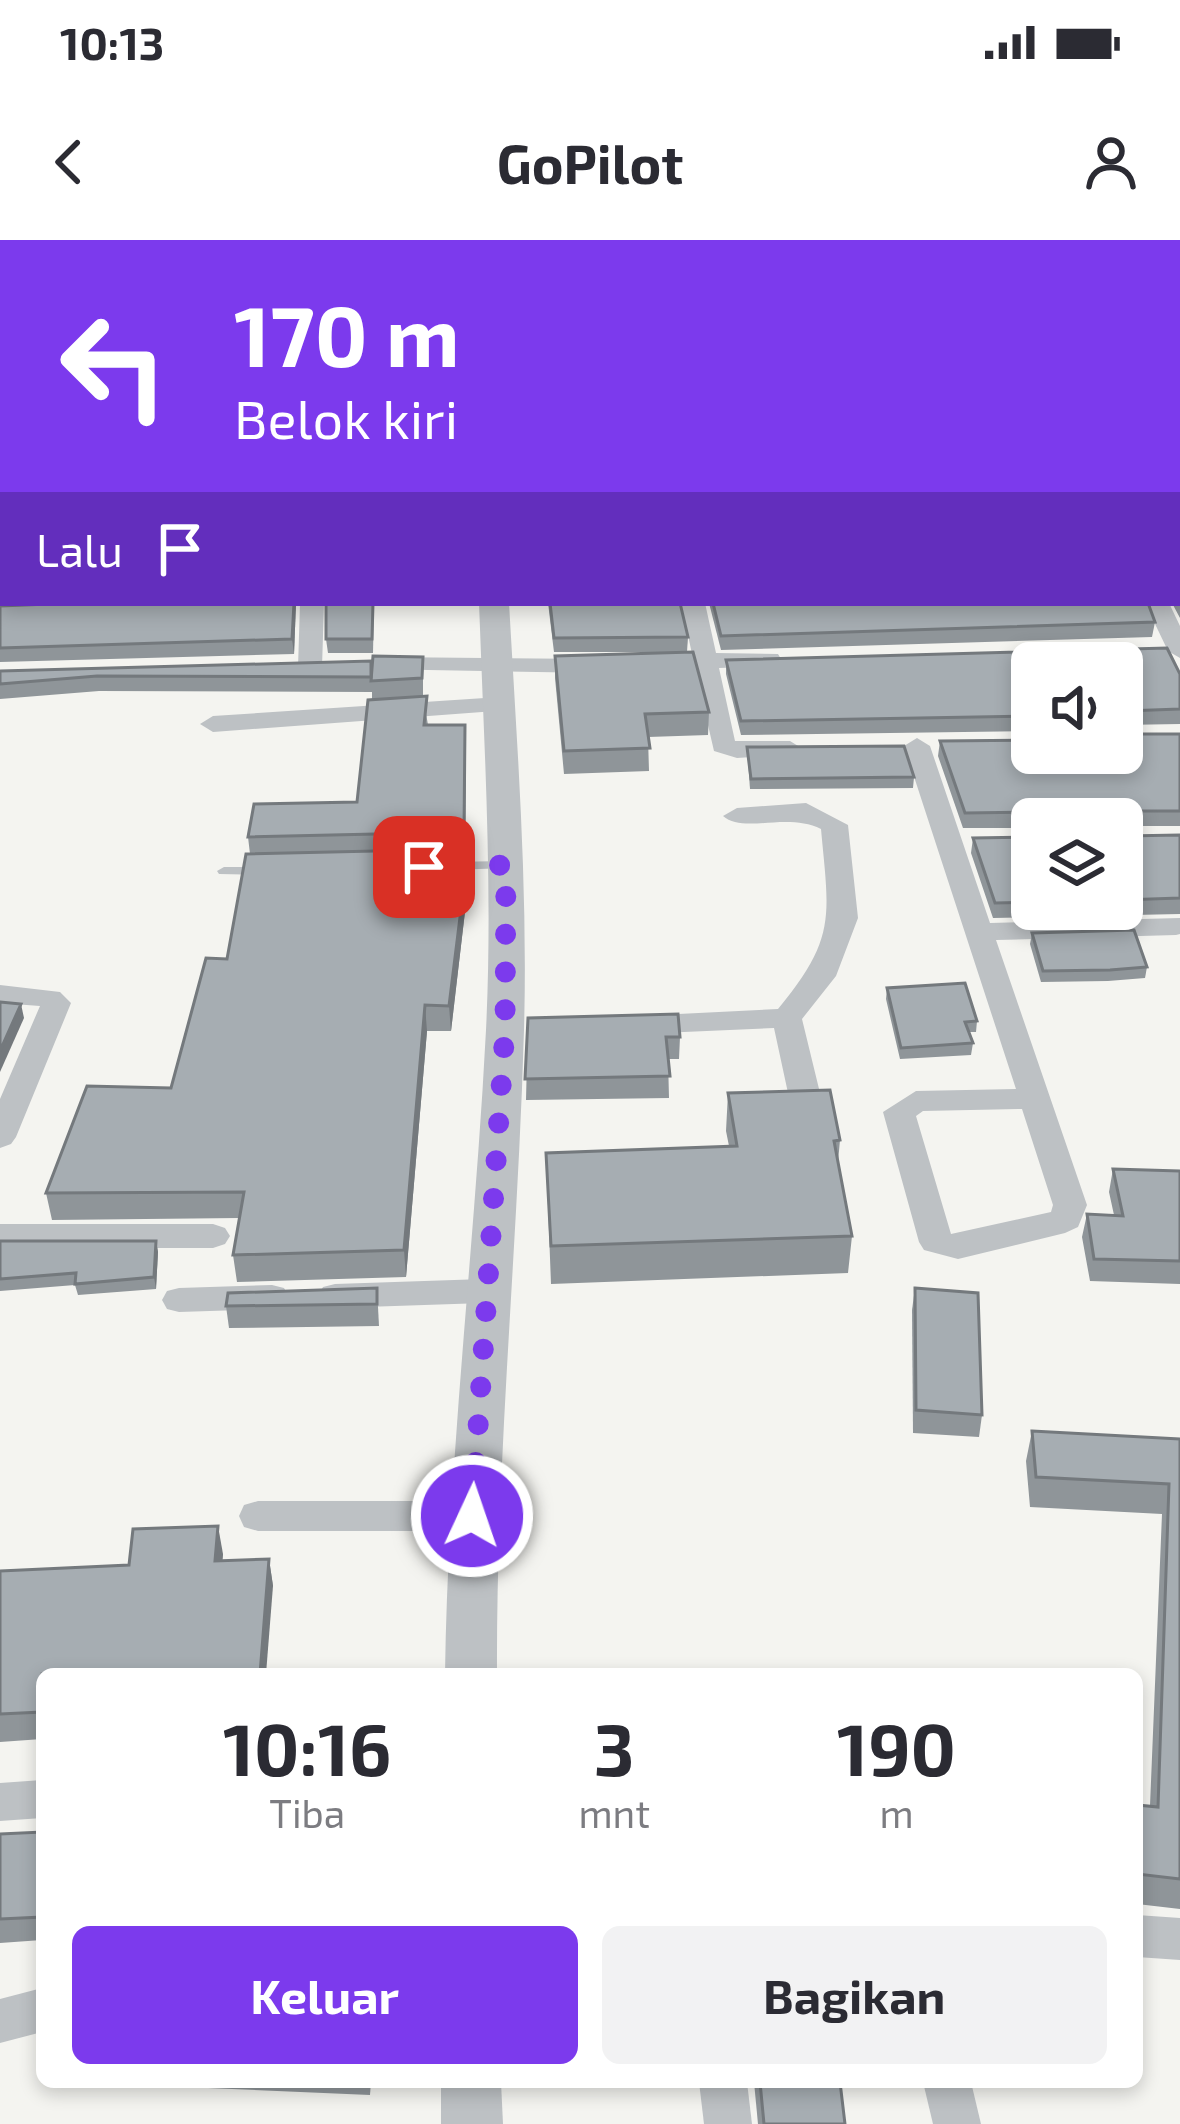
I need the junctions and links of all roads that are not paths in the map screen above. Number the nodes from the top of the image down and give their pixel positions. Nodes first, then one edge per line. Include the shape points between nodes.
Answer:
1 (312, 606) edge
2 (494, 606) edge
3 (693, 606) edge
4 (1158, 606) edge
5 (1171, 649) edge
6 (802, 658) edge
7 (708, 661) junction
8 (364, 664) edge
9 (309, 667) edge
10 (499, 686) junction
11 (213, 724) dead end
12 (917, 746) dead end
13 (827, 748) edge
14 (736, 816) dead end
15 (506, 865) junction
16 (420, 867) edge
17 (289, 870) edge
18 (224, 872) dead end
19 (1175, 926) dead end
20 (978, 932) junction
21 (0, 994) edge
22 (787, 1018) junction
23 (602, 1026) edge
24 (804, 1093) edge
25 (1033, 1099) junction
26 (0, 1138) edge
27 (0, 1236) edge
28 (213, 1236) dead end
29 (484, 1292) junction
30 (179, 1300) dead end
31 (258, 1516) dead end
32 (472, 1516) junction
33 (471, 1668) edge
34 (36, 1799) edge
35 (0, 1802) edge
36 (1143, 1936) edge
37 (1180, 1939) edge
38 (36, 2012) edge
39 (0, 2021) edge
40 (472, 2088) edge
41 (724, 2088) edge
42 (948, 2088) edge
43 (472, 2124) edge
44 (728, 2124) edge
45 (957, 2124) edge

1 - 9 street
2 - 10 street
3 - 7 street
4 - 5 street
6 - 7 street
7 - 10 street via 625,664
7 - 13 street via 726,748
8 - 10 street
10 - 11 street
10 - 15 street
12 - 20 street via 958,841
14 - 22 street via 806,811 834,826 844,918 821,976
15 - 16 lane
15 - 29 street via 523,1029
17 - 18 lane
19 - 20 street
20 - 25 street
21 - 26 street via 55,1001
22 - 23 street
22 - 24 street
25 - 25 street via 1070,1215 958,1247 936,1242 899,1112 916,1101
27 - 28 street
29 - 30 street
29 - 32 street
31 - 32 street
32 - 33 street
34 - 35 street
36 - 37 street
38 - 39 street
40 - 43 street
41 - 44 street
42 - 45 street

